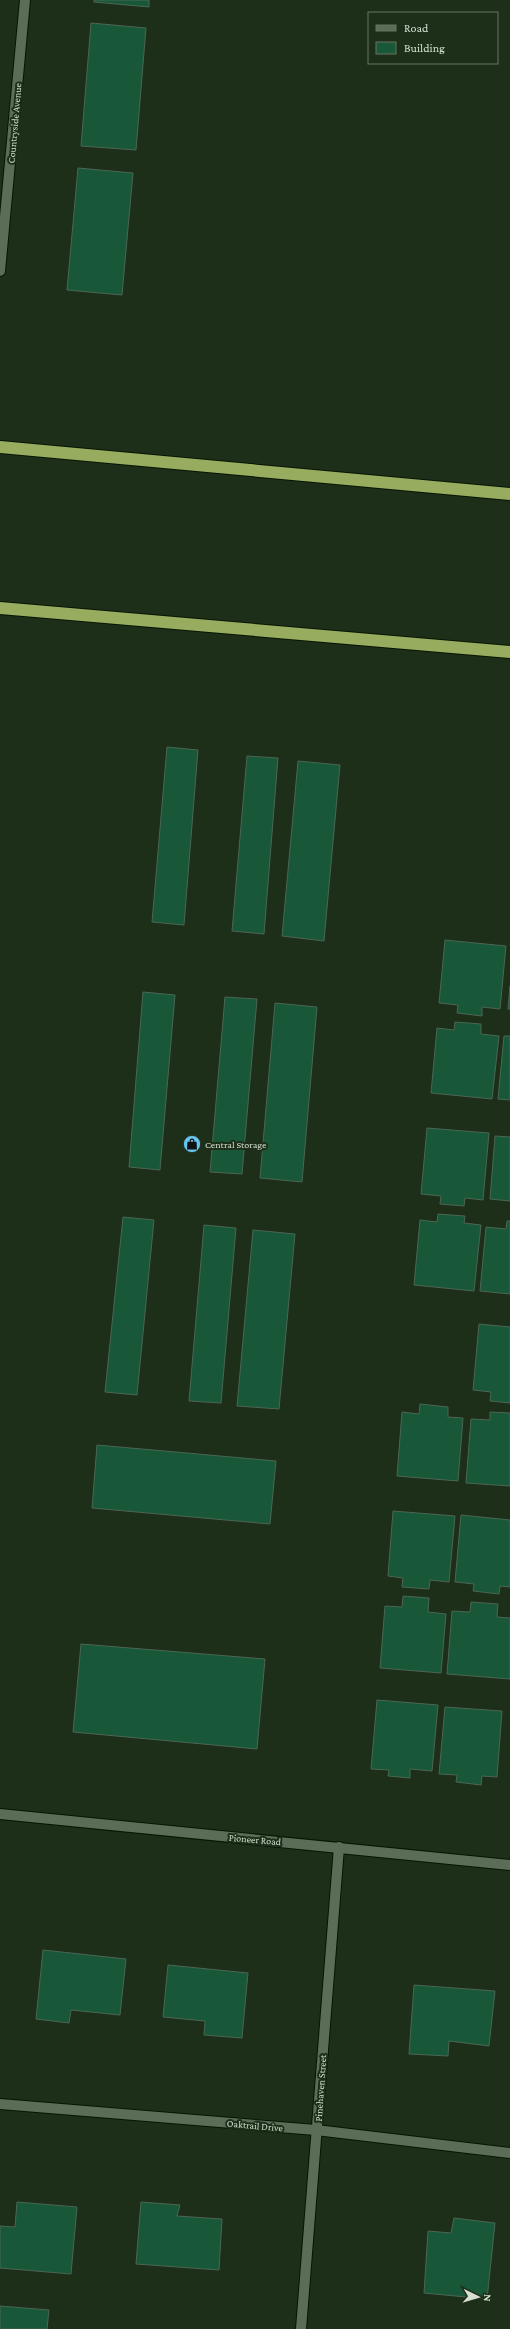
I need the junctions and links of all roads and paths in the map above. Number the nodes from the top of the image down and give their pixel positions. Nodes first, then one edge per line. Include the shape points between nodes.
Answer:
1 (25, 0) edge
2 (0, 271) edge
3 (0, 448) edge
4 (510, 494) edge
5 (0, 608) edge
6 (510, 652) edge
7 (0, 1814) edge
8 (339, 1847) junction
9 (510, 1865) edge
10 (0, 2104) edge
11 (316, 2130) junction
12 (510, 2153) edge
13 (301, 2329) edge

1 - 2 street, Countryside Avenue
3 - 4 highway
5 - 6 highway
7 - 8 street, Pioneer Road
8 - 9 street, Pioneer Road
8 - 11 street, Pinehaven Street
10 - 11 street, Oaktrail Drive
11 - 12 street, Oaktrail Drive
11 - 13 street, Pinehaven Street

